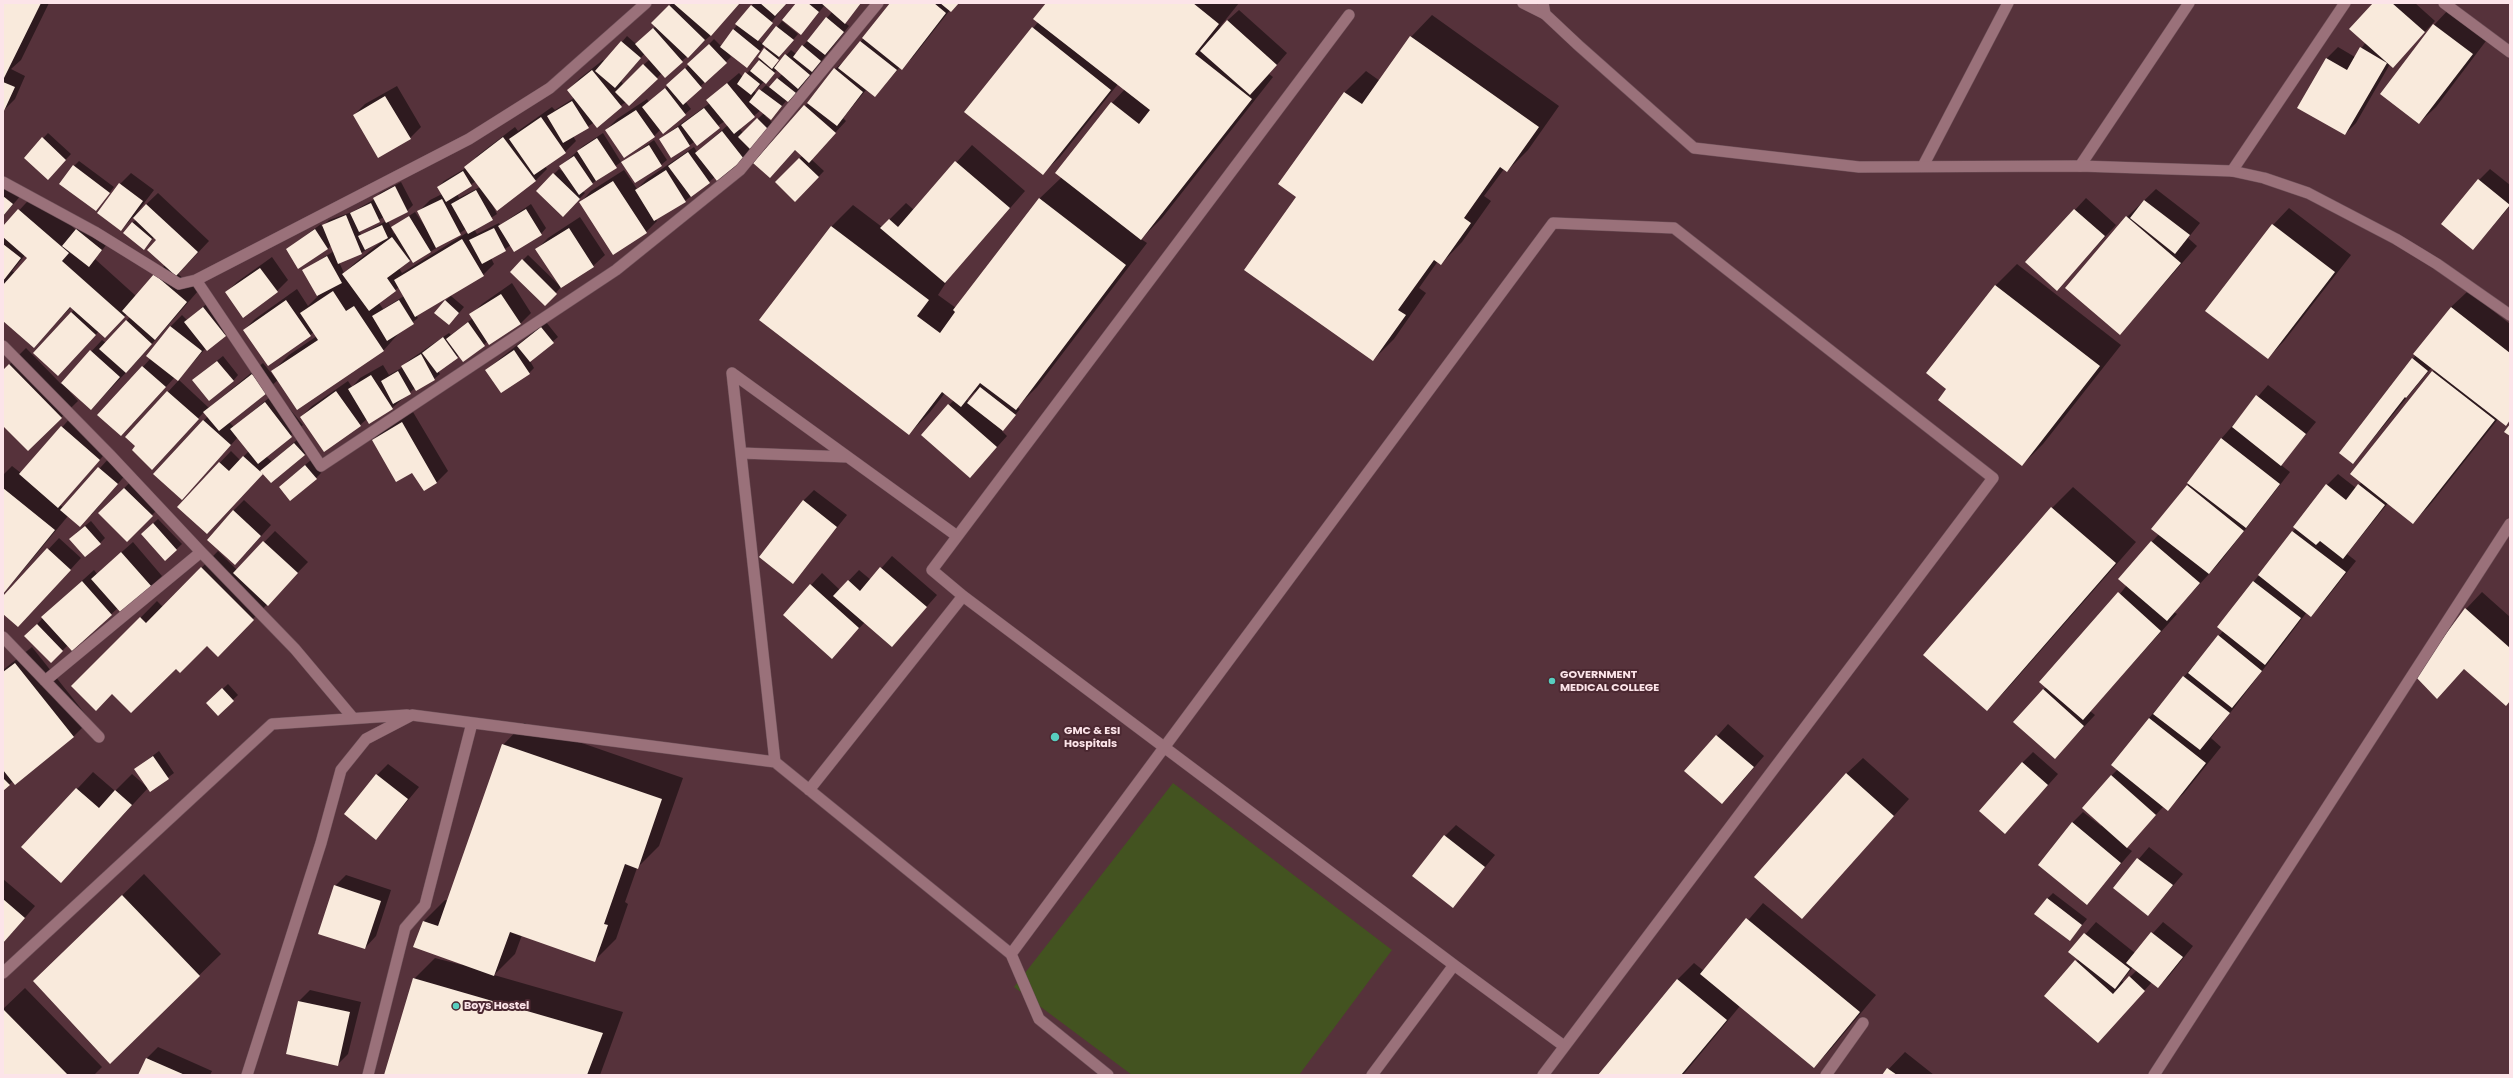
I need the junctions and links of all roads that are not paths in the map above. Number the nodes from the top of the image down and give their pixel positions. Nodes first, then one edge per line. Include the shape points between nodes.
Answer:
1 (646, 3) edge
2 (878, 3) edge
3 (1523, 3) edge
4 (2008, 3) edge
5 (2189, 3) edge
6 (2345, 3) edge
7 (2444, 3) edge
8 (1544, 8) edge
9 (1349, 15) dead end
10 (2510, 52) edge
11 (1923, 166) junction
12 (2080, 166) junction
13 (2232, 171) junction
14 (3, 182) edge
15 (196, 280) junction
16 (2510, 315) edge
17 (3, 346) edge
18 (741, 453) junction
19 (848, 457) junction
20 (2510, 524) edge
21 (957, 536) junction
22 (201, 552) junction
23 (963, 596) junction
24 (3, 637) edge
25 (45, 681) junction
26 (412, 714) junction
27 (353, 718) junction
28 (472, 723) junction
29 (99, 737) dead end
30 (1164, 747) junction
31 (775, 762) junction
32 (809, 790) junction
33 (1011, 954) junction
34 (1454, 965) junction
35 (3, 973) edge
36 (1863, 1024) dead end
37 (1564, 1046) junction
38 (247, 1075) edge
39 (368, 1075) edge
40 (1108, 1075) edge
41 (1372, 1075) edge
42 (1543, 1075) edge
43 (1826, 1075) edge
44 (2154, 1075) edge

1 - 15 street via 550,88 469,138
2 - 15 street via 740,170 616,270 321,466
3 - 8 street
4 - 11 street
5 - 12 street
6 - 13 street
7 - 10 street
8 - 11 street via 1694,148 1859,168
9 - 21 street
11 - 12 street
12 - 13 street
13 - 16 street via 2264,178 2308,193 2396,239
14 - 15 street via 95,232 180,284
17 - 22 street via 110,454
18 - 19 street
18 - 19 street via 732,373
18 - 31 street
19 - 21 street
20 - 44 street
21 - 23 street via 932,570
22 - 25 street
22 - 27 street via 295,649
23 - 30 street
23 - 32 street
24 - 25 street
25 - 29 street
26 - 27 street
26 - 28 street
26 - 38 street via 366,739 340,770 321,843
27 - 35 street via 272,724
28 - 31 street
28 - 39 street via 425,905 405,928
30 - 33 street
30 - 34 street
30 - 37 street via 1553,223 1674,228 1993,478
31 - 32 street
32 - 33 street
33 - 40 street via 1039,1019
34 - 37 street
34 - 41 street
36 - 43 street
37 - 42 street

